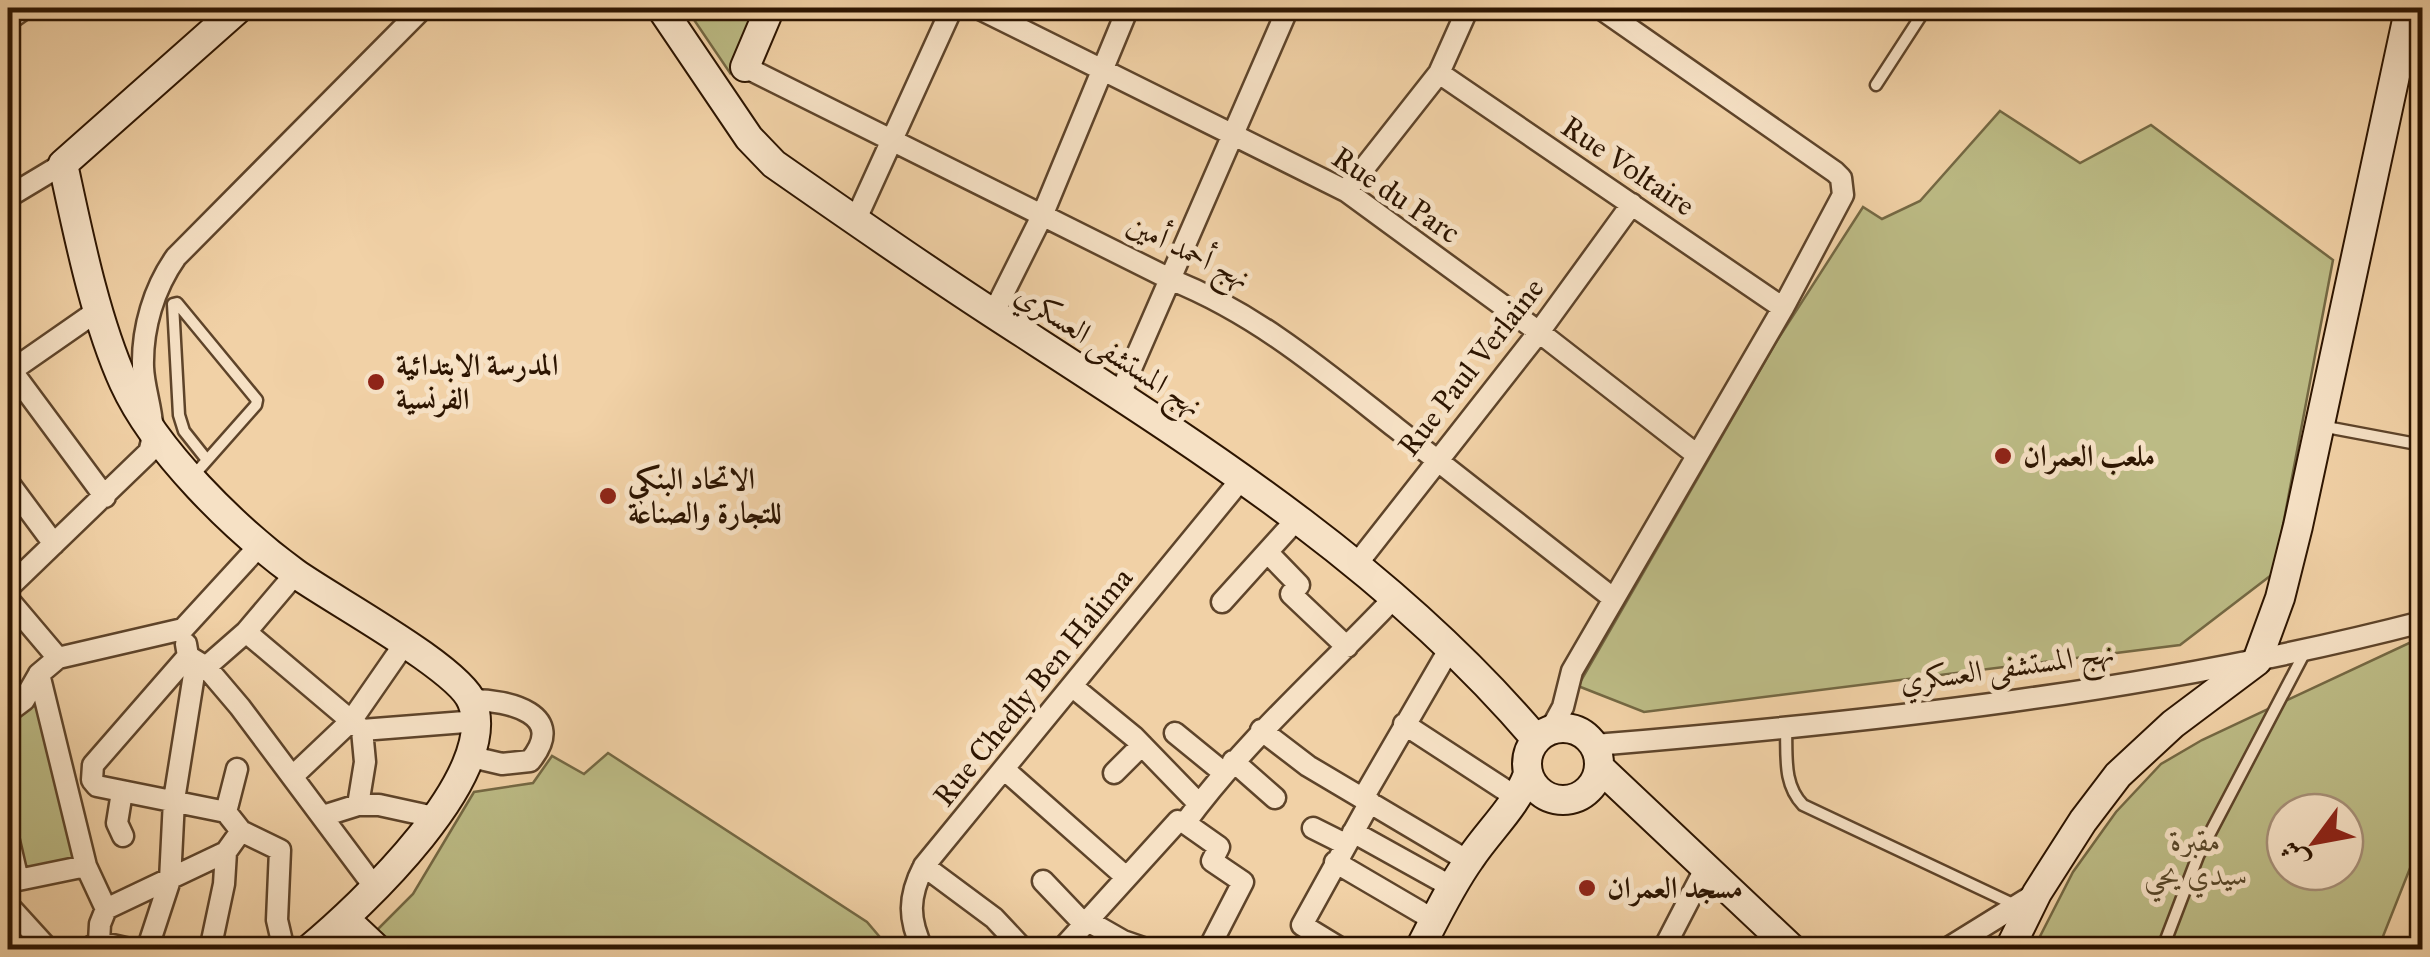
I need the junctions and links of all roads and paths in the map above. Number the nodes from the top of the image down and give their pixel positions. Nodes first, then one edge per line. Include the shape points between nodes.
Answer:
1 (25, 8) edge
2 (239, 8) edge
3 (423, 8) edge
4 (661, 8) edge
5 (770, 8) edge
6 (952, 8) edge
7 (978, 8) edge
8 (1128, 8) edge
9 (1288, 8) edge
10 (1468, 8) edge
11 (1600, 8) edge
12 (1926, 8) edge
13 (2414, 8) edge
14 (8, 20) edge
15 (746, 67) joint
16 (1103, 69) junction
17 (1439, 73) junction
18 (1876, 85) dead end
19 (1232, 134) junction
20 (890, 139) junction
21 (63, 164) junction
22 (1346, 191) junction
23 (8, 198) edge
24 (1632, 204) junction
25 (1042, 216) junction
26 (855, 222) junction
27 (1172, 280) junction
28 (1783, 308) junction
29 (100, 309) junction
30 (993, 314) junction
31 (1539, 332) junction
32 (9, 371) edge
33 (1120, 394) junction
34 (2320, 426) junction
35 (153, 435) junction
36 (2422, 445) edge
37 (1697, 455) junction
38 (1437, 460) junction
39 (199, 469) junction
40 (1244, 477) junction
41 (8, 482) edge
42 (105, 497) junction
43 (1297, 519) junction
44 (54, 544) junction
45 (261, 544) junction
46 (1269, 554) junction
47 (1356, 565) junction
48 (296, 573) junction
49 (10, 583) edge
50 (1394, 599) junction
51 (1614, 600) junction
52 (1222, 602) dead end
53 (2422, 622) edge
54 (183, 629) junction
55 (246, 632) junction
56 (405, 644) junction
57 (1347, 647) junction
58 (1450, 648) junction
59 (2306, 650) junction
60 (58, 658) junction
61 (2257, 661) junction
62 (197, 662) junction
63 (39, 674) junction
64 (1072, 687) junction
65 (475, 710) junction
66 (8, 712) edge
67 (1404, 724) junction
68 (357, 725) junction
69 (1786, 729) junction
70 (1262, 730) junction
71 (1174, 733) dead end
72 (1544, 734) junction
73 (1142, 745) junction
74 (1597, 756) junction
75 (472, 757) junction
76 (1228, 766) junction
77 (238, 769) dead end
78 (1005, 770) junction
79 (1114, 772) dead end
80 (293, 776) junction
81 (92, 780) junction
82 (1524, 786) junction
83 (68, 792) junction
84 (122, 792) junction
85 (1275, 798) dead end
86 (174, 800) junction
87 (1366, 800) junction
88 (358, 804) junction
89 (1199, 804) junction
90 (226, 812) junction
91 (323, 816) junction
92 (434, 817) junction
93 (1185, 823) junction
94 (1313, 828) dead end
95 (241, 831) junction
96 (124, 836) dead end
97 (8, 837) edge
98 (1344, 846) junction
99 (226, 852) junction
100 (1468, 861) junction
101 (86, 866) junction
102 (924, 866) junction
103 (1706, 866) junction
104 (1126, 877) junction
105 (170, 880) junction
106 (1043, 881) dead end
107 (12, 884) edge
108 (1452, 887) junction
109 (376, 889) junction
110 (2026, 899) junction
111 (8, 905) edge
112 (106, 909) junction
113 (345, 920) junction
114 (1434, 920) junction
115 (1086, 922) junction
116 (92, 946) edge
117 (1793, 949) edge
118 (49, 950) edge
119 (134, 950) edge
120 (147, 950) edge
121 (210, 950) edge
122 (284, 950) edge
123 (308, 950) edge
124 (378, 950) edge
125 (923, 950) edge
126 (1024, 950) edge
127 (1060, 950) edge
128 (1149, 950) edge
129 (1208, 950) edge
130 (1343, 950) edge
131 (1419, 950) edge
132 (1663, 950) edge
133 (1946, 950) edge
134 (2009, 950) edge
135 (2162, 950) edge

1 - 14 street
2 - 21 street
3 - 35 street via 165,273 149,314 143,366
4 - 26 street, نهج المستشفى العسكري via 749,138
5 - 15 street, نهج أحمد أمين
6 - 20 street
7 - 16 street, Rue du Parc
8 - 16 street
9 - 19 street
10 - 17 street
11 - 28 street via 1840,178 1843,196
12 - 18 lane
13 - 34 street
15 - 20 street, نهج أحمد أمين
16 - 19 street, Rue du Parc
16 - 25 street
17 - 22 street
17 - 24 street, Rue Voltaire
19 - 22 street, Rue du Parc
19 - 27 street
20 - 25 street, نهج أحمد أمين
20 - 26 street
21 - 23 street
21 - 29 street
22 - 31 street, Rue du Parc
24 - 28 street, Rue Voltaire
24 - 31 street, Rue Paul Verlaine
25 - 27 street, نهج أحمد أمين
25 - 30 street
26 - 30 street, نهج المستشفى العسكري
27 - 33 street
27 - 38 street, نهج أحمد أمين via 1254,320
28 - 37 street
29 - 32 street
29 - 35 street via 124,382
30 - 33 street, نهج المستشفى العسكري
31 - 37 street, Rue du Parc
31 - 38 street, Rue Paul Verlaine
32 - 42 street
33 - 40 street, نهج المستشفى العسكري
34 - 36 lane
34 - 61 street via 2280,598
35 - 39 street
35 - 42 street via 149,452
37 - 51 street
38 - 47 street, Rue Paul Verlaine
38 - 51 street, نهج أحمد أمين
39 - 39 lane via 179,415 175,303 257,400
39 - 45 street
40 - 43 street, نهج المستشفى العسكري
40 - 64 street, Rue Chedly Ben Halima
41 - 44 street
42 - 44 street
43 - 46 street
43 - 47 street, نهج المستشفى العسكري
44 - 49 street
45 - 48 street
45 - 54 street
46 - 52 street
46 - 57 street via 1299,585 1291,594
47 - 50 street, نهج المستشفى العسكري
48 - 55 street
48 - 56 street
49 - 60 street
50 - 57 street
50 - 58 street, نهج المستشفى العسكري
51 - 72 street
53 - 59 street, نهج المستشفى العسكري
54 - 60 street
54 - 62 street
55 - 62 street
55 - 68 street
56 - 65 street via 465,689
56 - 68 street
57 - 70 street
58 - 67 street
58 - 72 street, نهج المستشفى العسكري
59 - 61 street, نهج المستشفى العسكري
59 - 135 lane via 2198,856
60 - 63 street
61 - 69 street, نهج المستشفى العسكري
61 - 110 street via 2172,724 2118,776
62 - 80 street
62 - 81 street via 93,765
62 - 86 street
63 - 66 street
63 - 83 street
64 - 73 street
64 - 78 street, Rue Chedly Ben Halima
65 - 68 street
65 - 75 street
65 - 75 street via 512,703 531,712 543,732 530,760 502,764
67 - 82 street
67 - 87 street
68 - 80 street
68 - 88 street via 365,762
69 - 74 street, نهج المستشفى العسكري
69 - 110 lane via 1787,779 1803,805
70 - 76 street
70 - 87 street
71 - 76 street
72 - 74 street via 1575,729
72 - 82 street via 1527,760
73 - 79 street
73 - 89 street
74 - 82 street via 1595,782 1574,799
74 - 103 street
75 - 92 street
76 - 85 street
76 - 89 street
77 - 90 street
78 - 102 street, Rue Chedly Ben Halima
78 - 104 street
80 - 91 street
81 - 83 street
81 - 84 street
82 - 100 street
83 - 101 street
84 - 86 street
84 - 96 street via 117,823
86 - 90 street
86 - 105 street
87 - 98 street
87 - 100 street
88 - 91 street
88 - 92 street
89 - 93 street
90 - 95 street
91 - 109 street
92 - 109 street
93 - 104 street via 1178,821
93 - 129 street via 1219,847 1212,861 1243,882
94 - 98 street
95 - 99 street
95 - 122 street via 280,850 277,920
97 - 107 street
98 - 108 street
98 - 114 street
98 - 130 street via 1302,925
99 - 105 street
99 - 121 street
100 - 108 street
101 - 107 street
101 - 112 street
102 - 125 street, Rue Chedly Ben Halima via 910,900 910,920
102 - 126 street via 994,918
103 - 117 street
103 - 132 street
104 - 115 street
105 - 112 street
105 - 120 street
106 - 115 street
108 - 114 street
109 - 113 street
110 - 133 street
110 - 134 street
111 - 118 street
112 - 116 street
113 - 123 street
113 - 124 street
114 - 131 street
115 - 127 street
115 - 128 street
116 - 119 street

